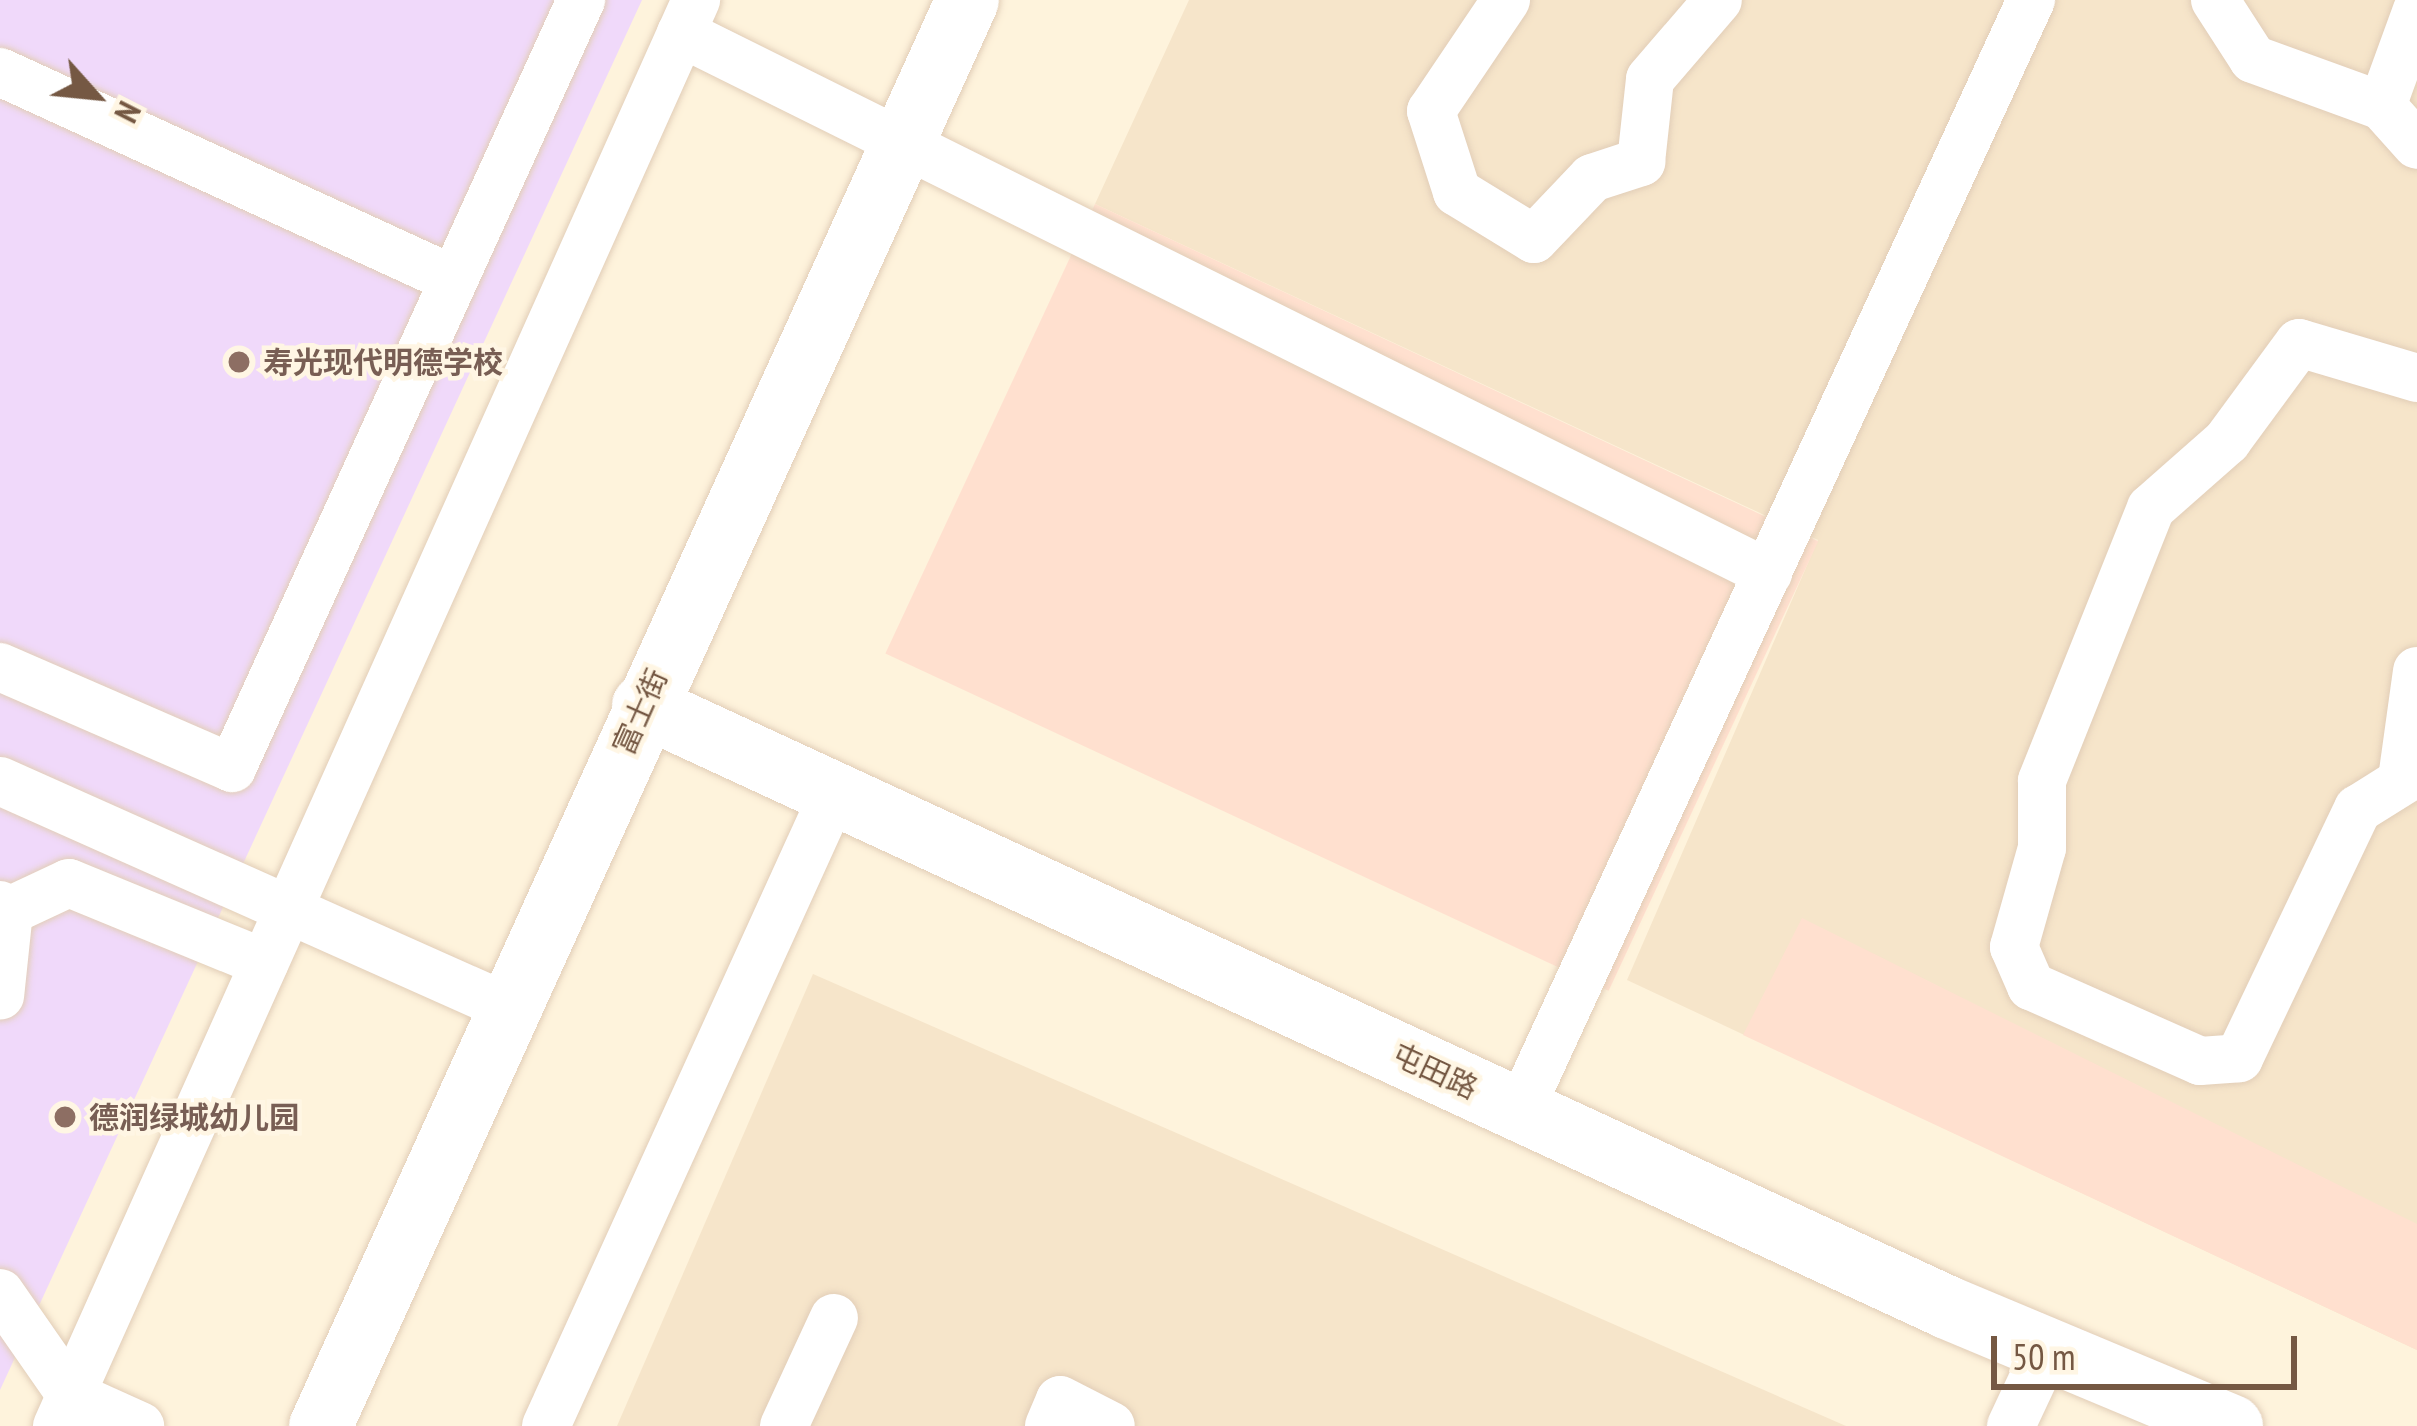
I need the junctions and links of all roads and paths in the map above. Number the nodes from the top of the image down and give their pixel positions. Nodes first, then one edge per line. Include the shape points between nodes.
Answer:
1 (581, 0) edge
2 (967, 0) edge
3 (1506, 0) edge
4 (1718, 0) edge
5 (2032, 0) edge
6 (2215, 0) edge
7 (2417, 10) edge
8 (688, 16) edge
9 (0, 72) edge
10 (2382, 106) junction
11 (901, 143) junction
12 (2417, 145) edge
13 (454, 280) junction
14 (2417, 378) edge
15 (1768, 573) junction
16 (0, 667) edge
17 (2417, 671) edge
18 (643, 705) junction
19 (2412, 774) edge
20 (0, 781) edge
21 (834, 793) junction
22 (5, 908) edge
23 (288, 910) junction
24 (264, 963) junction
25 (0, 996) edge
26 (507, 1007) junction
27 (1520, 1110) junction
28 (0, 1293) edge
29 (834, 1318) dead end
30 (2047, 1349) junction
31 (64, 1410) edge
32 (24, 1426) edge
33 (140, 1426) edge
34 (320, 1426) edge
35 (546, 1426) edge
36 (784, 1426) edge
37 (1049, 1426) edge
38 (1111, 1426) edge
39 (2012, 1426) edge
40 (2231, 1426) edge

1 - 13 street
2 - 11 street, 富士街
3 - 4 street via 1431,111 1457,192 1534,239 1592,178 1641,161 1650,79
5 - 15 street
6 - 10 street via 2253,58
7 - 10 street
8 - 11 street
8 - 23 street
9 - 13 street
10 - 12 street
11 - 15 street
11 - 18 street, 富士街
13 - 16 street via 232,768
14 - 19 street via 2299,343 2227,441 2151,508 2042,781 2042,848 2014,947 2031,986 2200,1060 2239,1058 2358,809
15 - 27 street
17 - 19 street
18 - 21 street, 屯田路
18 - 26 street, 富士街
20 - 23 street
21 - 27 street, 屯田路
21 - 35 street
22 - 24 street via 69,883
22 - 25 street
23 - 24 street
23 - 26 street
24 - 31 street
26 - 34 street, 富士街
27 - 30 street, 屯田路
28 - 31 street
29 - 36 street
30 - 39 street
30 - 40 street, 屯田路
31 - 32 street
31 - 33 street
37 - 38 street via 1060,1400

